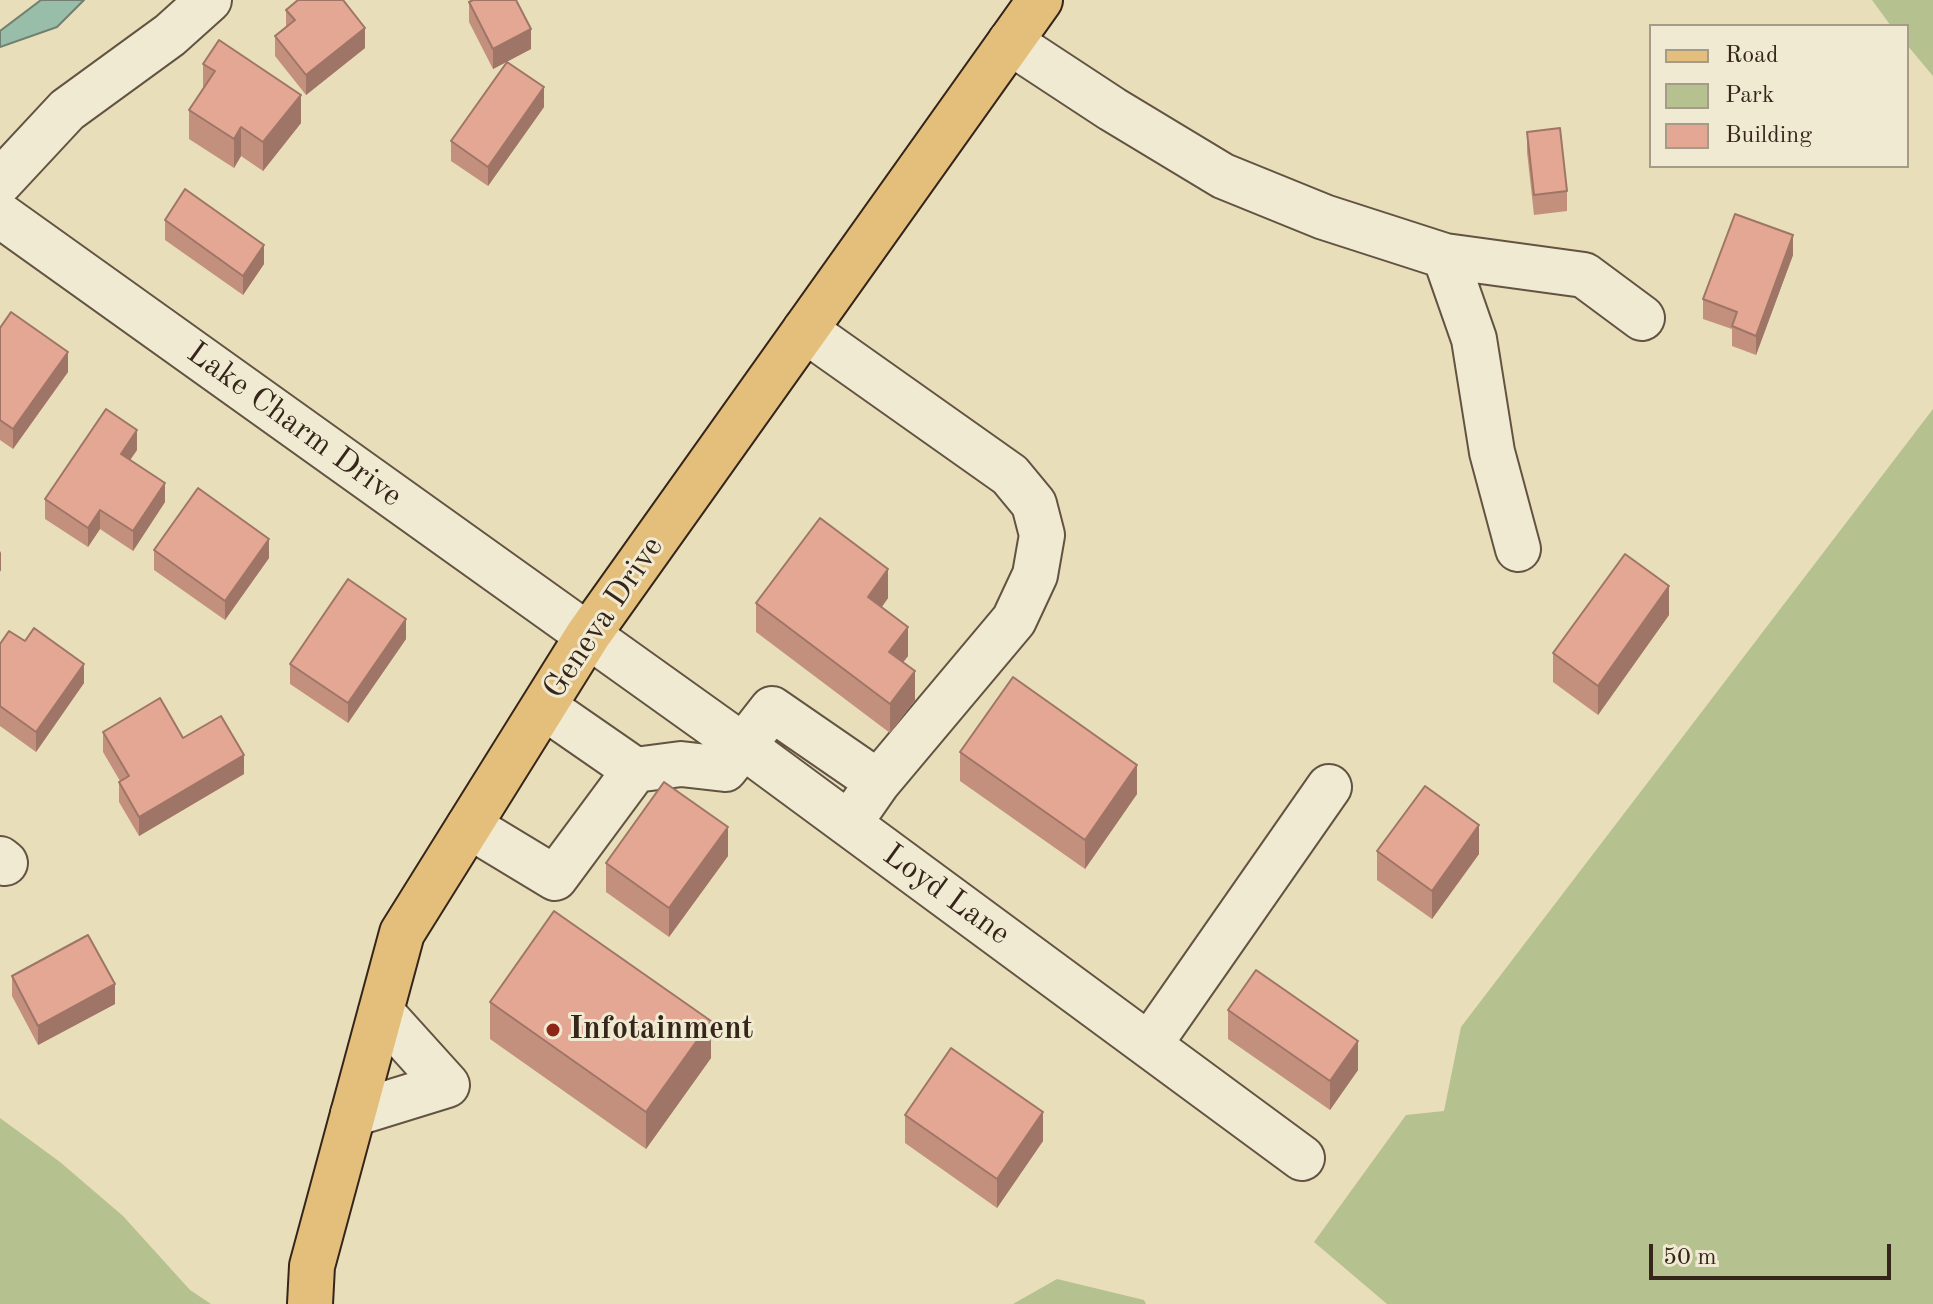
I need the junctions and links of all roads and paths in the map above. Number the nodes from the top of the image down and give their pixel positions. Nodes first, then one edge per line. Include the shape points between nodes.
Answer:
1 (209, 0) edge
2 (1040, 0) edge
3 (1010, 42) junction
4 (0, 182) edge
5 (0, 215) edge
6 (1445, 256) junction
7 (1642, 318) dead end
8 (805, 330) junction
9 (1518, 549) dead end
10 (588, 635) junction
11 (544, 707) junction
12 (743, 746) junction
13 (635, 770) junction
14 (878, 782) junction
15 (1329, 787) dead end
16 (849, 823) junction
17 (469, 826) junction
18 (381, 1012) junction
19 (1149, 1045) junction
20 (353, 1114) junction
21 (1302, 1158) dead end
22 (310, 1304) edge

1 - 4 street via 67,110
2 - 3 main road, Geneva Drive
3 - 6 street via 1223,176 1324,217
3 - 8 main road, Geneva Drive
5 - 10 street, Lake Charm Drive
6 - 7 street via 1584,275
6 - 9 street via 1474,339 1492,452
8 - 10 main road, Geneva Drive
8 - 14 street via 1010,475 1034,504 1042,535 1035,575 1014,620
10 - 11 main road, Geneva Drive
10 - 12 street, Loyd Lane
11 - 13 street
11 - 17 main road, Geneva Drive
12 - 13 street via 725,769 681,764
12 - 14 street via 772,709
12 - 16 street, Loyd Lane
13 - 17 street via 555,878
14 - 16 street
15 - 19 street
16 - 19 street, Loyd Lane
17 - 18 main road, Geneva Drive via 402,933
18 - 20 main road, Geneva Drive
18 - 20 street via 447,1085
19 - 21 street, Loyd Lane
20 - 22 main road, Geneva Drive via 312,1266

